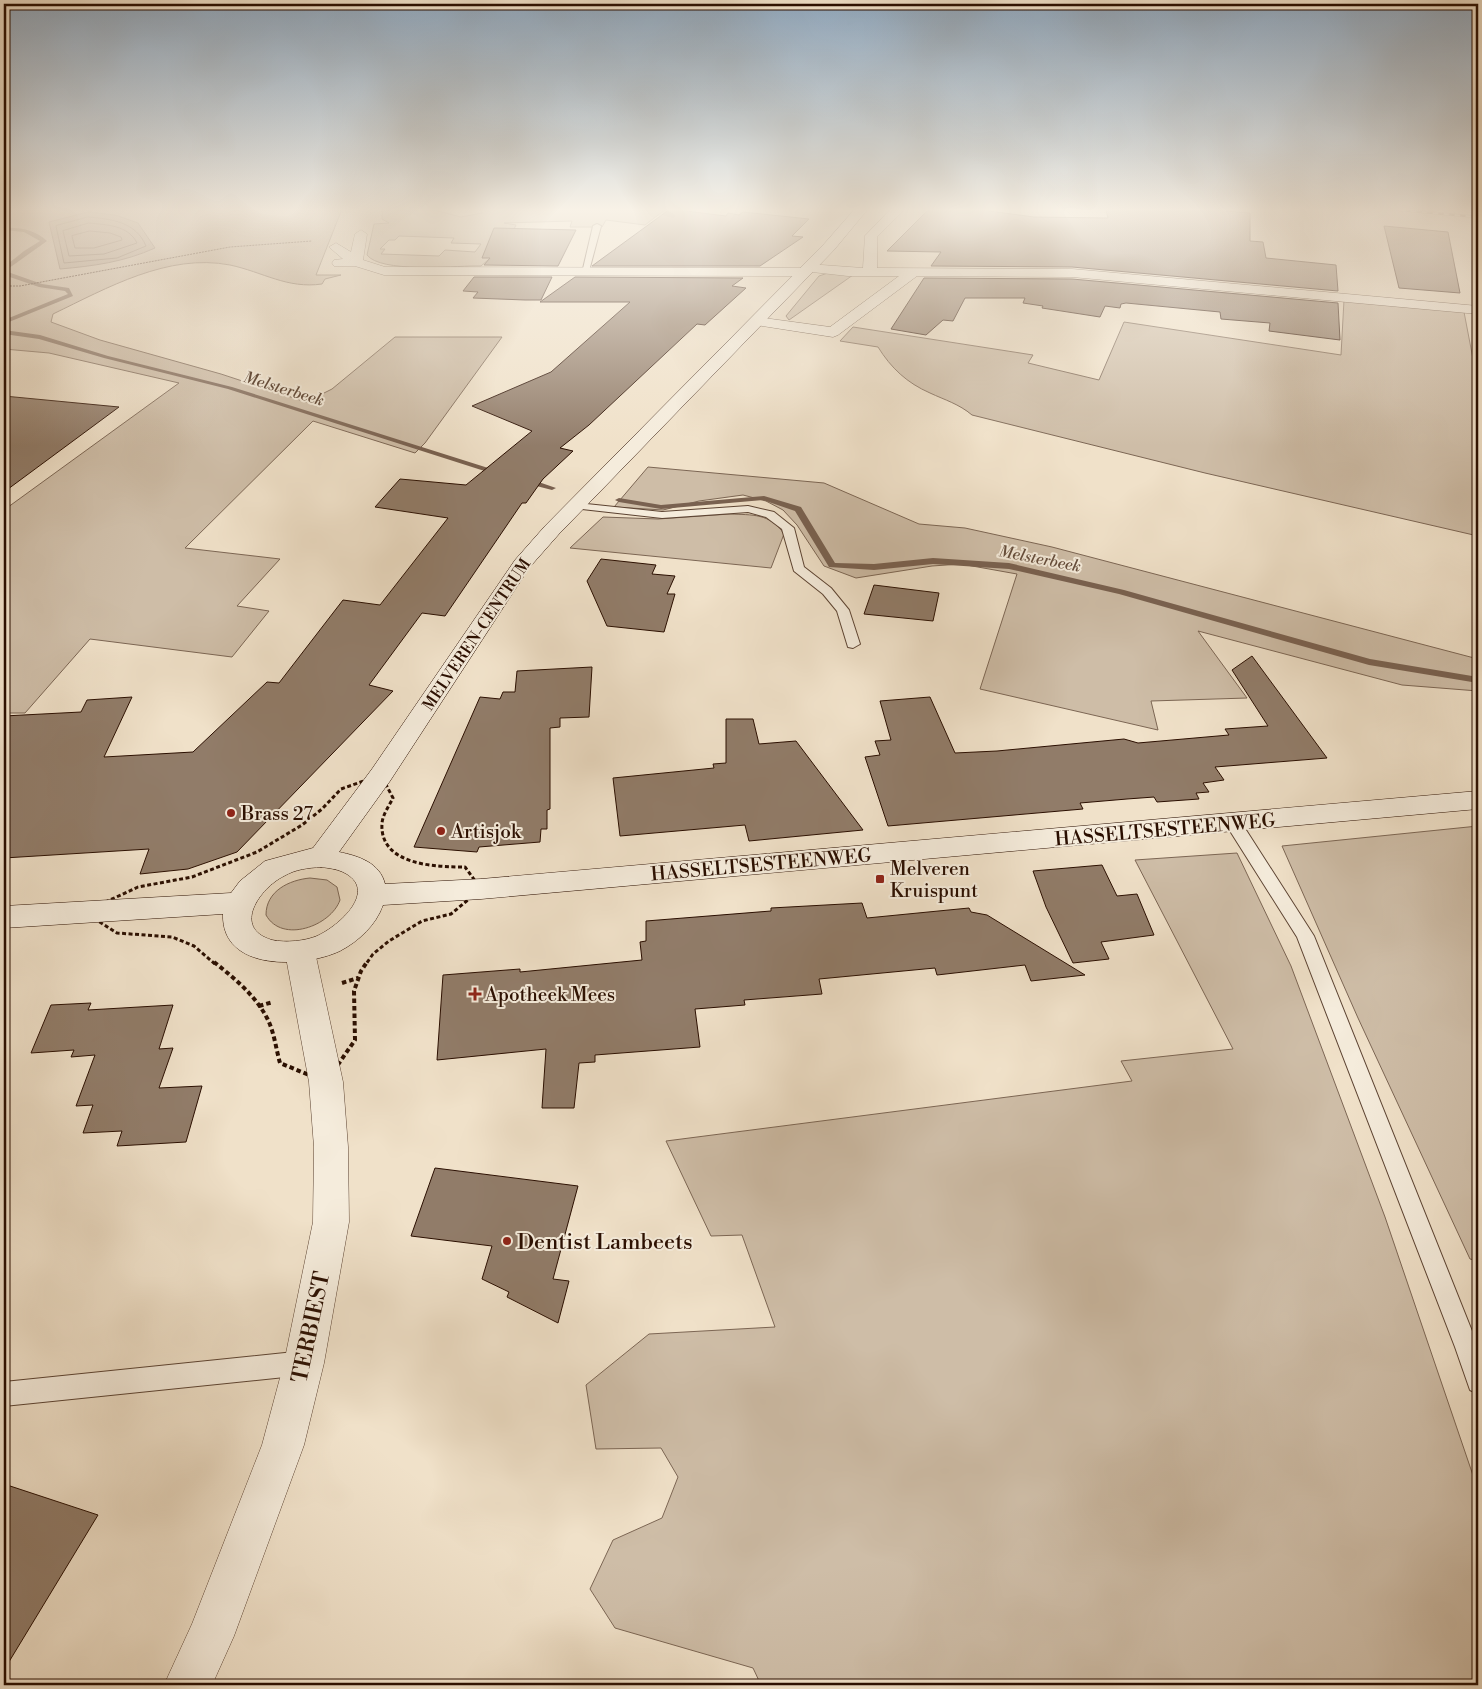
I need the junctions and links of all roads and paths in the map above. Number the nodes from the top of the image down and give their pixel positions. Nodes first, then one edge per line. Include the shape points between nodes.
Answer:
1 (789, 288) edge
2 (893, 288) edge
3 (1235, 288) edge
4 (1478, 310) edge
5 (756, 321) junction
6 (577, 506) junction
7 (853, 644) dead end
8 (381, 775) junction
9 (1478, 800) edge
10 (1233, 823) junction
11 (321, 857) junction
12 (481, 889) junction
13 (373, 895) junction
14 (238, 903) junction
15 (84, 912) junction
16 (4, 917) edge
17 (300, 952) junction
18 (326, 1082) junction
19 (304, 1363) junction
20 (1478, 1382) edge
21 (4, 1394) edge
22 (188, 1685) edge

1 - 5 street, MELVEREN-CENTRUM
2 - 5 street via 834,332
3 - 4 street
5 - 6 street, MELVEREN-CENTRUM
6 - 7 lane via 662,515 748,509 770,514 788,528 798,568 843,610
6 - 8 street, MELVEREN-CENTRUM via 522,564
8 - 11 street, MELVEREN-CENTRUM
8 - 12 path via 393,798 383,820 383,834 395,853 427,867 464,867
8 - 15 path via 341,789 302,825 257,852 192,877 138,888
9 - 10 street, HASSELTSESTEENWEG
10 - 12 street, HASSELTSESTEENWEG
10 - 20 lane via 1305,936
11 - 13 street via 339,859 364,872 371,883
11 - 14 street via 294,861 262,876
12 - 13 street, HASSELTSESTEENWEG
12 - 18 path via 450,914 422,921 373,954 361,971 354,991 354,1040
13 - 17 street via 369,910 342,937
14 - 15 street
14 - 17 street via 235,920 248,940 276,952
15 - 16 street
15 - 18 path via 117,933 172,938 194,946 255,1000 268,1018 280,1064
17 - 18 street, TERBIEST
18 - 19 street, TERBIEST via 332,1222
19 - 21 lane
19 - 22 street, TERBIEST via 283,1445 212,1636

